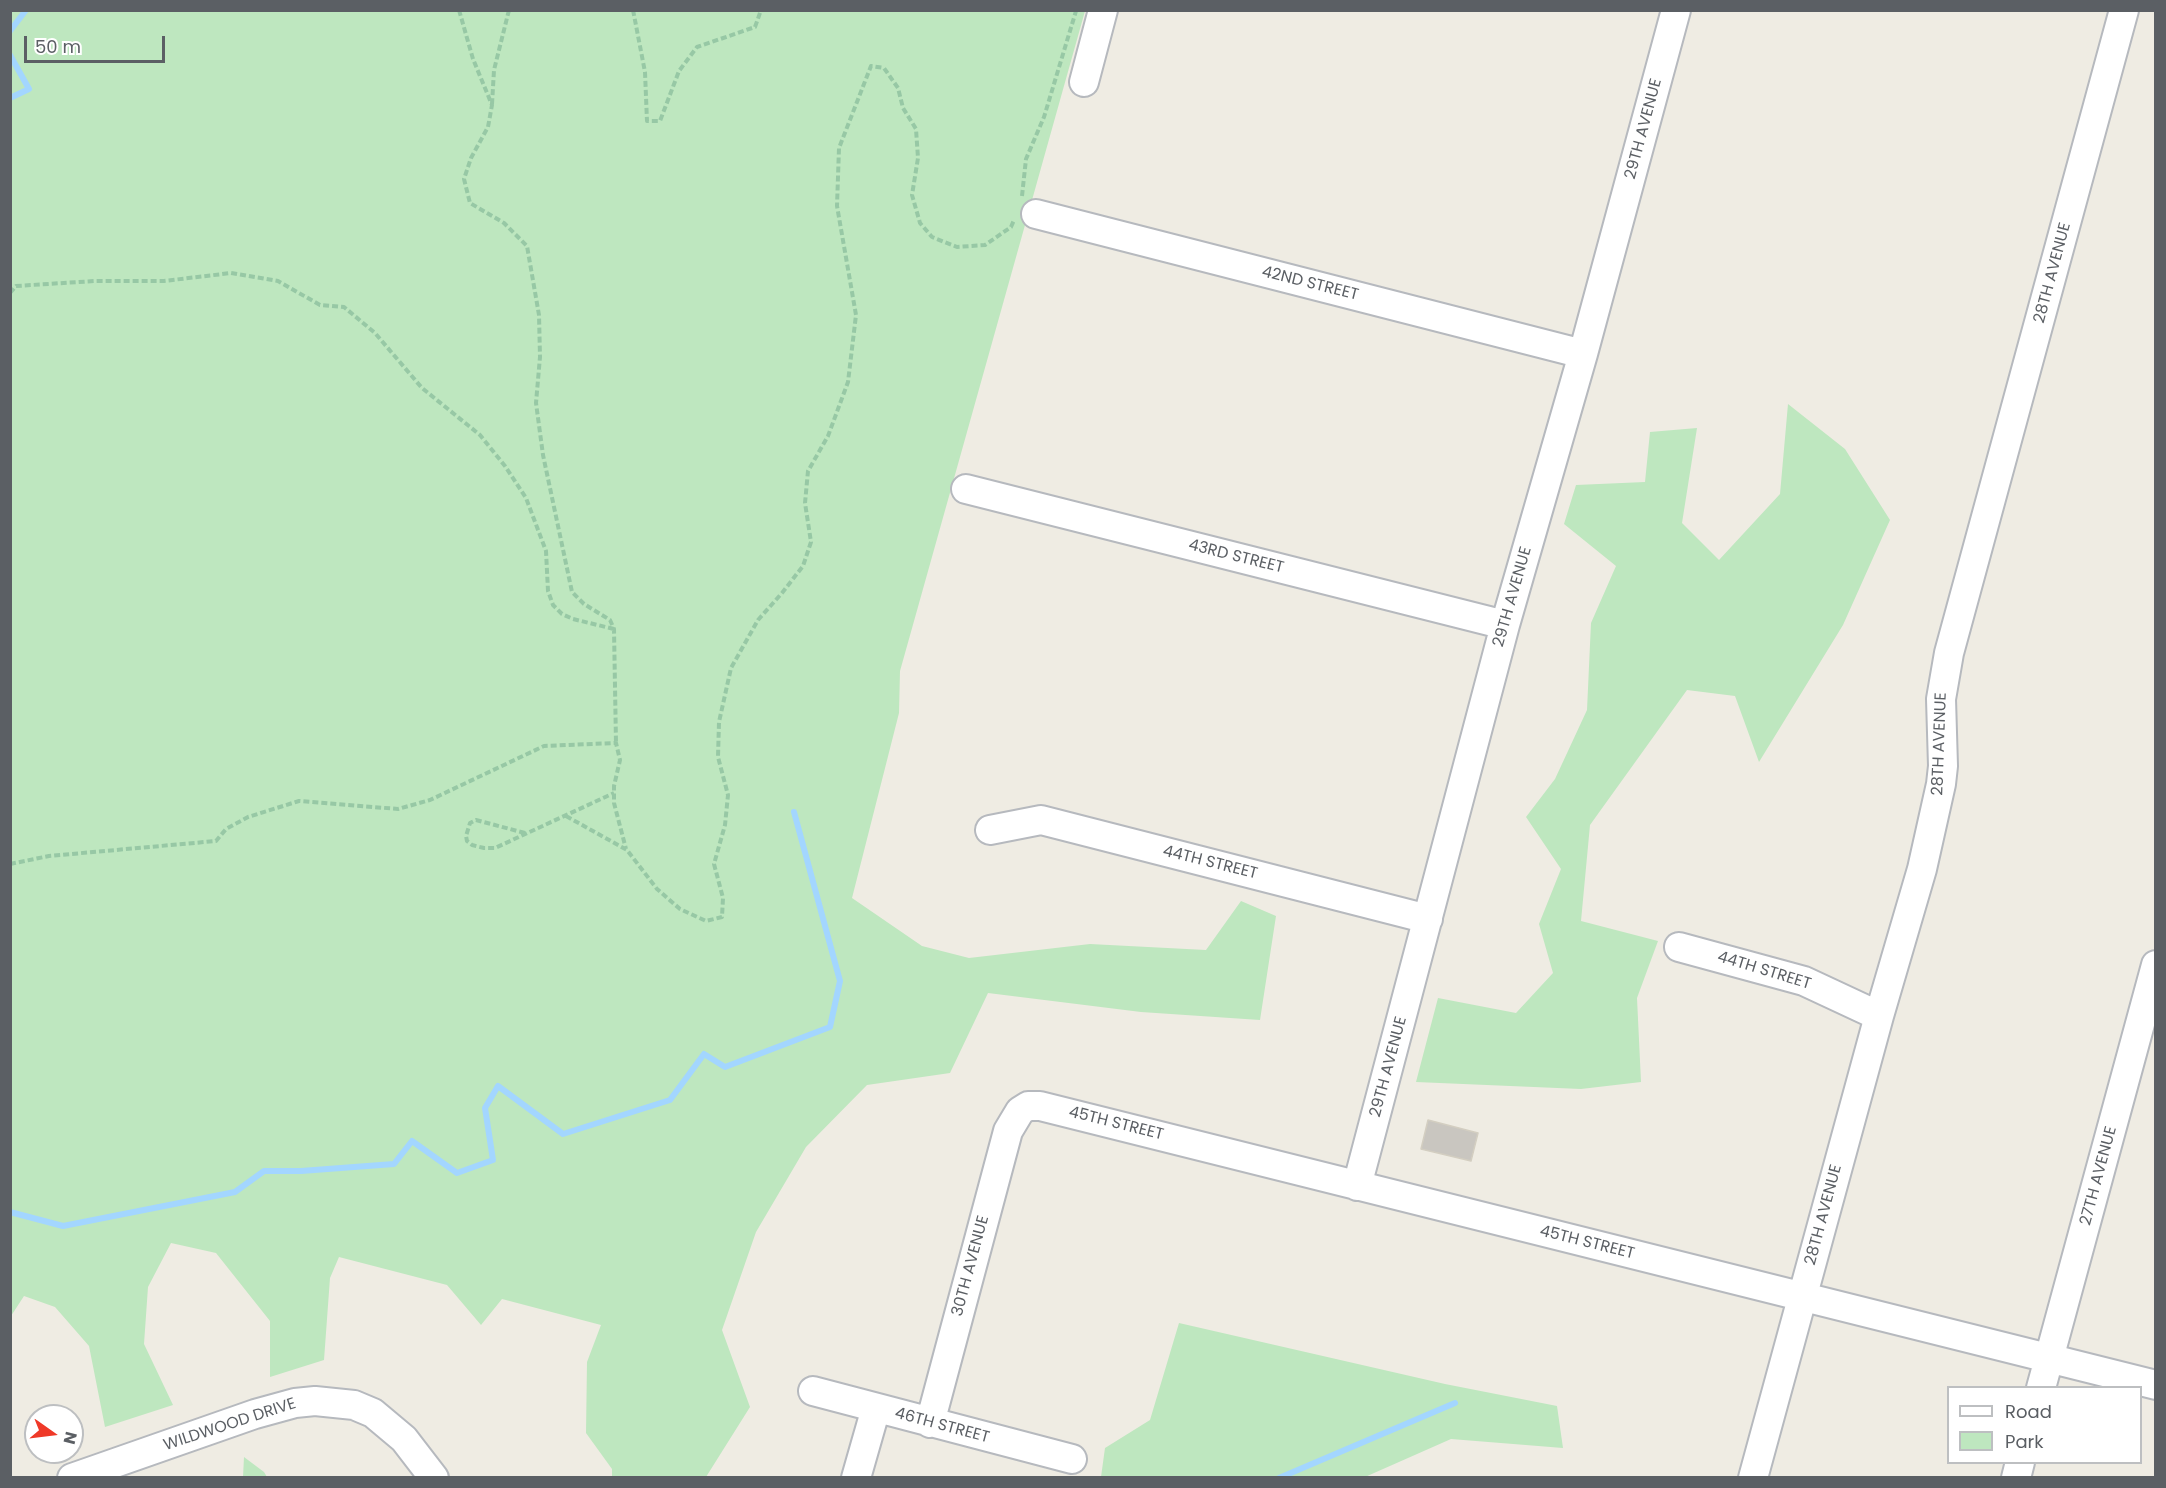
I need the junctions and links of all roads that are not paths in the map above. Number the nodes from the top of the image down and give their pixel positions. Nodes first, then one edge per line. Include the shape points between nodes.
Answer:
1 (1103, 10) edge
2 (1676, 10) edge
3 (2124, 10) edge
4 (1084, 82) dead end
5 (1024, 210) road end
6 (1583, 354) junction
7 (966, 489) dead end
8 (1505, 625) junction
9 (990, 830) dead end
10 (1428, 919) junction
11 (1679, 947) dead end
12 (2156, 965) edge
13 (1879, 1017) junction
14 (1020, 1111) joint
15 (1357, 1186) junction
16 (1802, 1297) junction
17 (2049, 1359) junction
18 (2156, 1385) edge
19 (2042, 1386) edge
20 (813, 1391) dead end
21 (876, 1408) junction
22 (930, 1423) junction
23 (1072, 1459) dead end
24 (72, 1478) edge
25 (434, 1478) edge
26 (856, 1478) edge
27 (1753, 1478) edge

1 - 4 street
2 - 6 street, 29TH AVENUE
3 - 13 street, 28TH AVENUE via 1949,652 1941,699 1943,766 1937,807
5 - 6 street, 42ND STREET
6 - 8 street, 29TH AVENUE
7 - 8 street, 43RD STREET
8 - 10 street, 29TH AVENUE
9 - 10 street, 44TH STREET via 1041,820
10 - 15 street, 29TH AVENUE
11 - 13 street, 44TH STREET via 1804,981
12 - 17 street, 27TH AVENUE
13 - 16 street, 28TH AVENUE
14 - 15 street, 45TH STREET via 1028,1106 1057,1109
14 - 22 street, 30TH AVENUE via 1005,1138
15 - 16 street, 45TH STREET
16 - 17 street, 45TH STREET
16 - 27 street, 28TH AVENUE
17 - 18 street, 45TH STREET
17 - 19 street, 27TH AVENUE
20 - 21 street, 46TH STREET
21 - 22 street, 46TH STREET
21 - 26 street
22 - 23 street, 46TH STREET
24 - 25 street, WILDWOOD DRIVE via 255,1414 315,1401 354,1405 374,1413 404,1439

